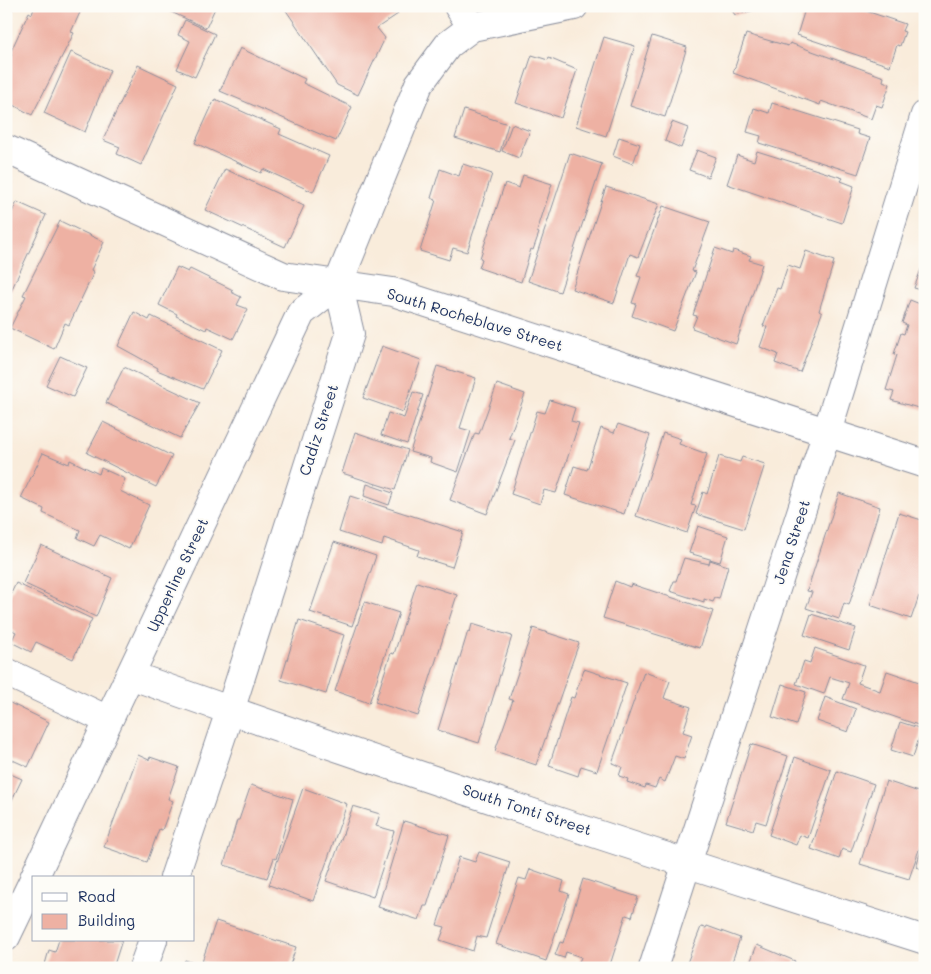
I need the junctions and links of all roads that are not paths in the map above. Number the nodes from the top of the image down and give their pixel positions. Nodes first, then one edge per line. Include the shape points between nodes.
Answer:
1 (574, 6) edge
2 (465, 17) edge
3 (925, 115) edge
4 (6, 149) edge
5 (338, 284) junction
6 (828, 432) junction
7 (925, 464) edge
8 (6, 672) edge
9 (130, 675) junction
10 (230, 711) junction
11 (108, 720) junction
12 (687, 864) junction
13 (35, 876) edge
14 (175, 876) edge
15 (32, 882) edge
16 (6, 937) edge
17 (925, 940) edge
18 (152, 942) edge
19 (143, 968) edge
20 (653, 968) edge

1 - 2 street
2 - 5 street via 418,84
3 - 6 street, Jena Street
4 - 5 street, South Rocheblave Street via 283,276
5 - 6 street, South Rocheblave Street via 392,292
5 - 9 street, Upperline Street via 301,313
5 - 10 street, Cadiz Street via 350,334
6 - 7 street, South Rocheblave Street
6 - 12 street, Jena Street
8 - 11 street
9 - 10 street, South Tonti Street
9 - 11 street, Upperline Street
10 - 12 street, South Tonti Street
10 - 14 street, Cadiz Street
11 - 13 street, Upperline Street
12 - 17 street, South Tonti Street
12 - 20 street, Jena Street
15 - 16 street, Upperline Street
18 - 19 street

